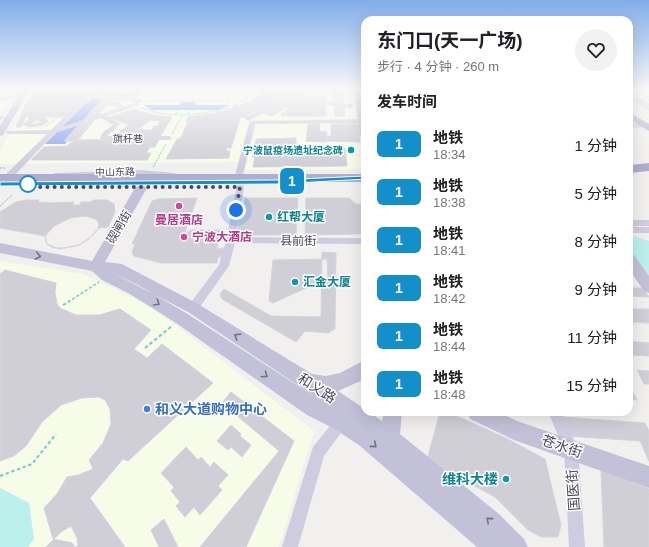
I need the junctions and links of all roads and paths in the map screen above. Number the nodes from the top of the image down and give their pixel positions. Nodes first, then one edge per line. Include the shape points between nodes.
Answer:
1 (13, 115) edge
2 (71, 115) edge
3 (106, 115) edge
4 (243, 115) edge
5 (258, 115) edge
6 (637, 115) edge
7 (102, 116) junction
8 (633, 117) edge
9 (361, 121) edge
10 (648, 125) edge
11 (633, 126) edge
12 (4, 132) edge
13 (53, 132) junction
14 (170, 138) dead end
15 (649, 167) edge
16 (633, 169) edge
17 (3, 176) edge
18 (649, 176) edge
19 (361, 178) edge
20 (633, 178) edge
21 (236, 180) junction
22 (361, 186) edge
23 (0, 187) edge
24 (141, 188) junction
25 (12, 195) dead end
26 (0, 206) edge
27 (633, 223) edge
28 (649, 224) edge
29 (633, 230) edge
30 (649, 230) edge
31 (231, 240) junction
32 (361, 241) edge
33 (0, 249) edge
34 (633, 264) edge
35 (97, 274) junction
36 (649, 287) edge
37 (63, 305) dead end
38 (187, 313) junction
39 (145, 348) dead end
40 (361, 372) edge
41 (304, 379) junction
42 (361, 411) edge
43 (393, 416) edge
44 (485, 416) edge
45 (557, 416) edge
46 (373, 418) edge
47 (342, 422) junction
48 (56, 434) dead end
49 (390, 438) junction
50 (571, 449) junction
51 (0, 476) edge
52 (649, 477) edge
53 (290, 547) edge
54 (494, 547) edge
55 (516, 547) edge
56 (577, 547) edge

1 - 12 main road
2 - 13 street
3 - 7 street
4 - 5 street via 248,119
6 - 10 main road
7 - 13 street
7 - 14 street, 旗杆巷 via 117,124 115,128 105,132 104,138
8 - 10 main road
9 - 21 street via 252,122
10 - 11 street
12 - 13 street
13 - 17 street
15 - 16 main road
17 - 21 main road, 中山东路 via 52,179
17 - 21 street, 中山东路 via 150,172
18 - 20 main road
19 - 21 main road, 中山东路
21 - 22 main road, 中山东路
21 - 24 main road, 中山东路
21 - 31 street
23 - 24 main road, 中山东路
24 - 35 main road, 碶闸街
25 - 26 path
27 - 28 street
29 - 30 street
31 - 32 street, 县前街
31 - 38 street via 224,266
33 -> 35 main road, 和义路
34 - 36 main road
35 - 37 path
35 - 38 main road, 和义路 via 117,268
38 - 39 path
41 -> 38 main road, 和义路
38 -> 47 main road, 和义路 via 314,408
40 - 41 main road via 356,376 335,383 318,384
41 - 42 main road, 和义路
43 - 49 main road
44 - 50 main road, 苍水街 via 514,430
45 - 50 street, 国医街
46 - 49 main road, 和义路
47 - 53 street via 318,452
47 -> 54 main road, 和义路 via 367,439
48 - 51 path via 32,464
55 -> 49 main road, 和义路 via 492,522
50 - 52 main road, 苍水街
50 - 56 street, 国医街

